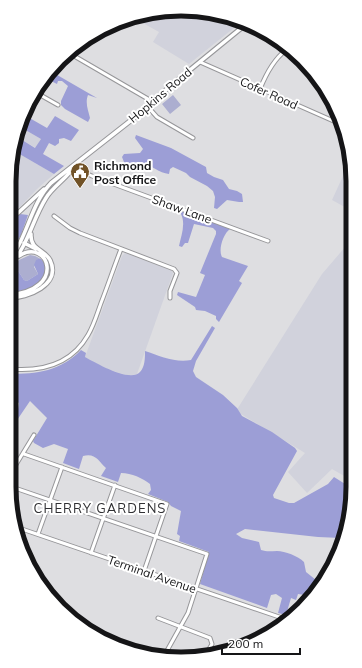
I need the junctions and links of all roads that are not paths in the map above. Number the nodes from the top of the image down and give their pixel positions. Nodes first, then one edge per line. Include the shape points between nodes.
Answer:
1 (242, 28) edge
2 (283, 52) edge
3 (74, 56) edge
4 (200, 62) junction
5 (260, 89) junction
6 (40, 95) edge
7 (148, 99) dead end
8 (58, 105) dead end
9 (148, 107) junction
10 (334, 121) edge
11 (193, 138) dead end
12 (75, 166) junction
13 (48, 186) junction
14 (16, 214) edge
15 (54, 216) dead end
16 (32, 229) junction
17 (268, 241) dead end
18 (21, 242) junction
19 (25, 244) junction
20 (121, 248) junction
21 (16, 251) edge
22 (42, 253) junction
23 (16, 258) edge
24 (16, 259) edge
25 (16, 295) edge
26 (16, 295) edge
27 (170, 298) dead end
28 (16, 369) edge
29 (34, 435) dead end
30 (24, 454) junction
31 (16, 466) edge
32 (62, 467) junction
33 (115, 485) junction
34 (16, 488) edge
35 (50, 500) junction
36 (103, 518) junction
37 (22, 529) edge
38 (38, 534) junction
39 (155, 537) junction
40 (91, 553) junction
41 (144, 571) junction
42 (196, 589) junction
43 (158, 618) dead end
44 (281, 618) edge
45 (181, 627) junction
46 (209, 650) edge
47 (167, 652) edge

1 - 4 main road, Hopkins Road
2 - 5 street via 271,67
3 - 7 street
4 - 5 street, Cofer Road
4 - 9 main road, Hopkins Road
5 - 10 street, Cofer Road
6 - 8 street
9 - 11 street via 157,117
9 - 12 main road, Hopkins Road
12 - 13 main road, Hopkins Road via 68,168
12 - 16 main road, Hopkins Road via 47,196
12 - 17 street, Shaw Lane via 92,176
13 - 14 main road
13 - 18 main road, Hopkins Road via 35,206
15 - 20 street via 80,233
16 - 19 main road, Hopkins Road
16 - 22 main road via 32,244
18 - 19 main road
18 - 21 main road, Hopkins Road
19 - 22 main road
19 - 23 main road, Hopkins Road
20 - 27 street via 175,270
20 - 28 street via 92,326 80,346 66,359 49,367
22 - 25 main road via 51,264 52,274 49,280 44,287 33,293
24 - 26 main road via 23,253 37,253 46,262 48,272 39,285
29 - 30 street
30 - 31 street
30 - 32 street
32 - 33 street
32 - 35 street
33 - 36 street
33 - 39 street via 167,504
34 - 35 street
35 - 36 street
35 - 38 street
36 - 39 street
36 - 40 street
37 - 38 street, Terminal Avenue
38 - 40 street, Terminal Avenue
39 - 41 street
39 - 42 street via 207,554
40 - 41 street, Terminal Avenue
41 - 42 street, Terminal Avenue
42 - 44 street, Terminal Avenue
42 - 45 street
43 - 45 street
45 - 46 street via 210,638 212,644
45 - 47 street

